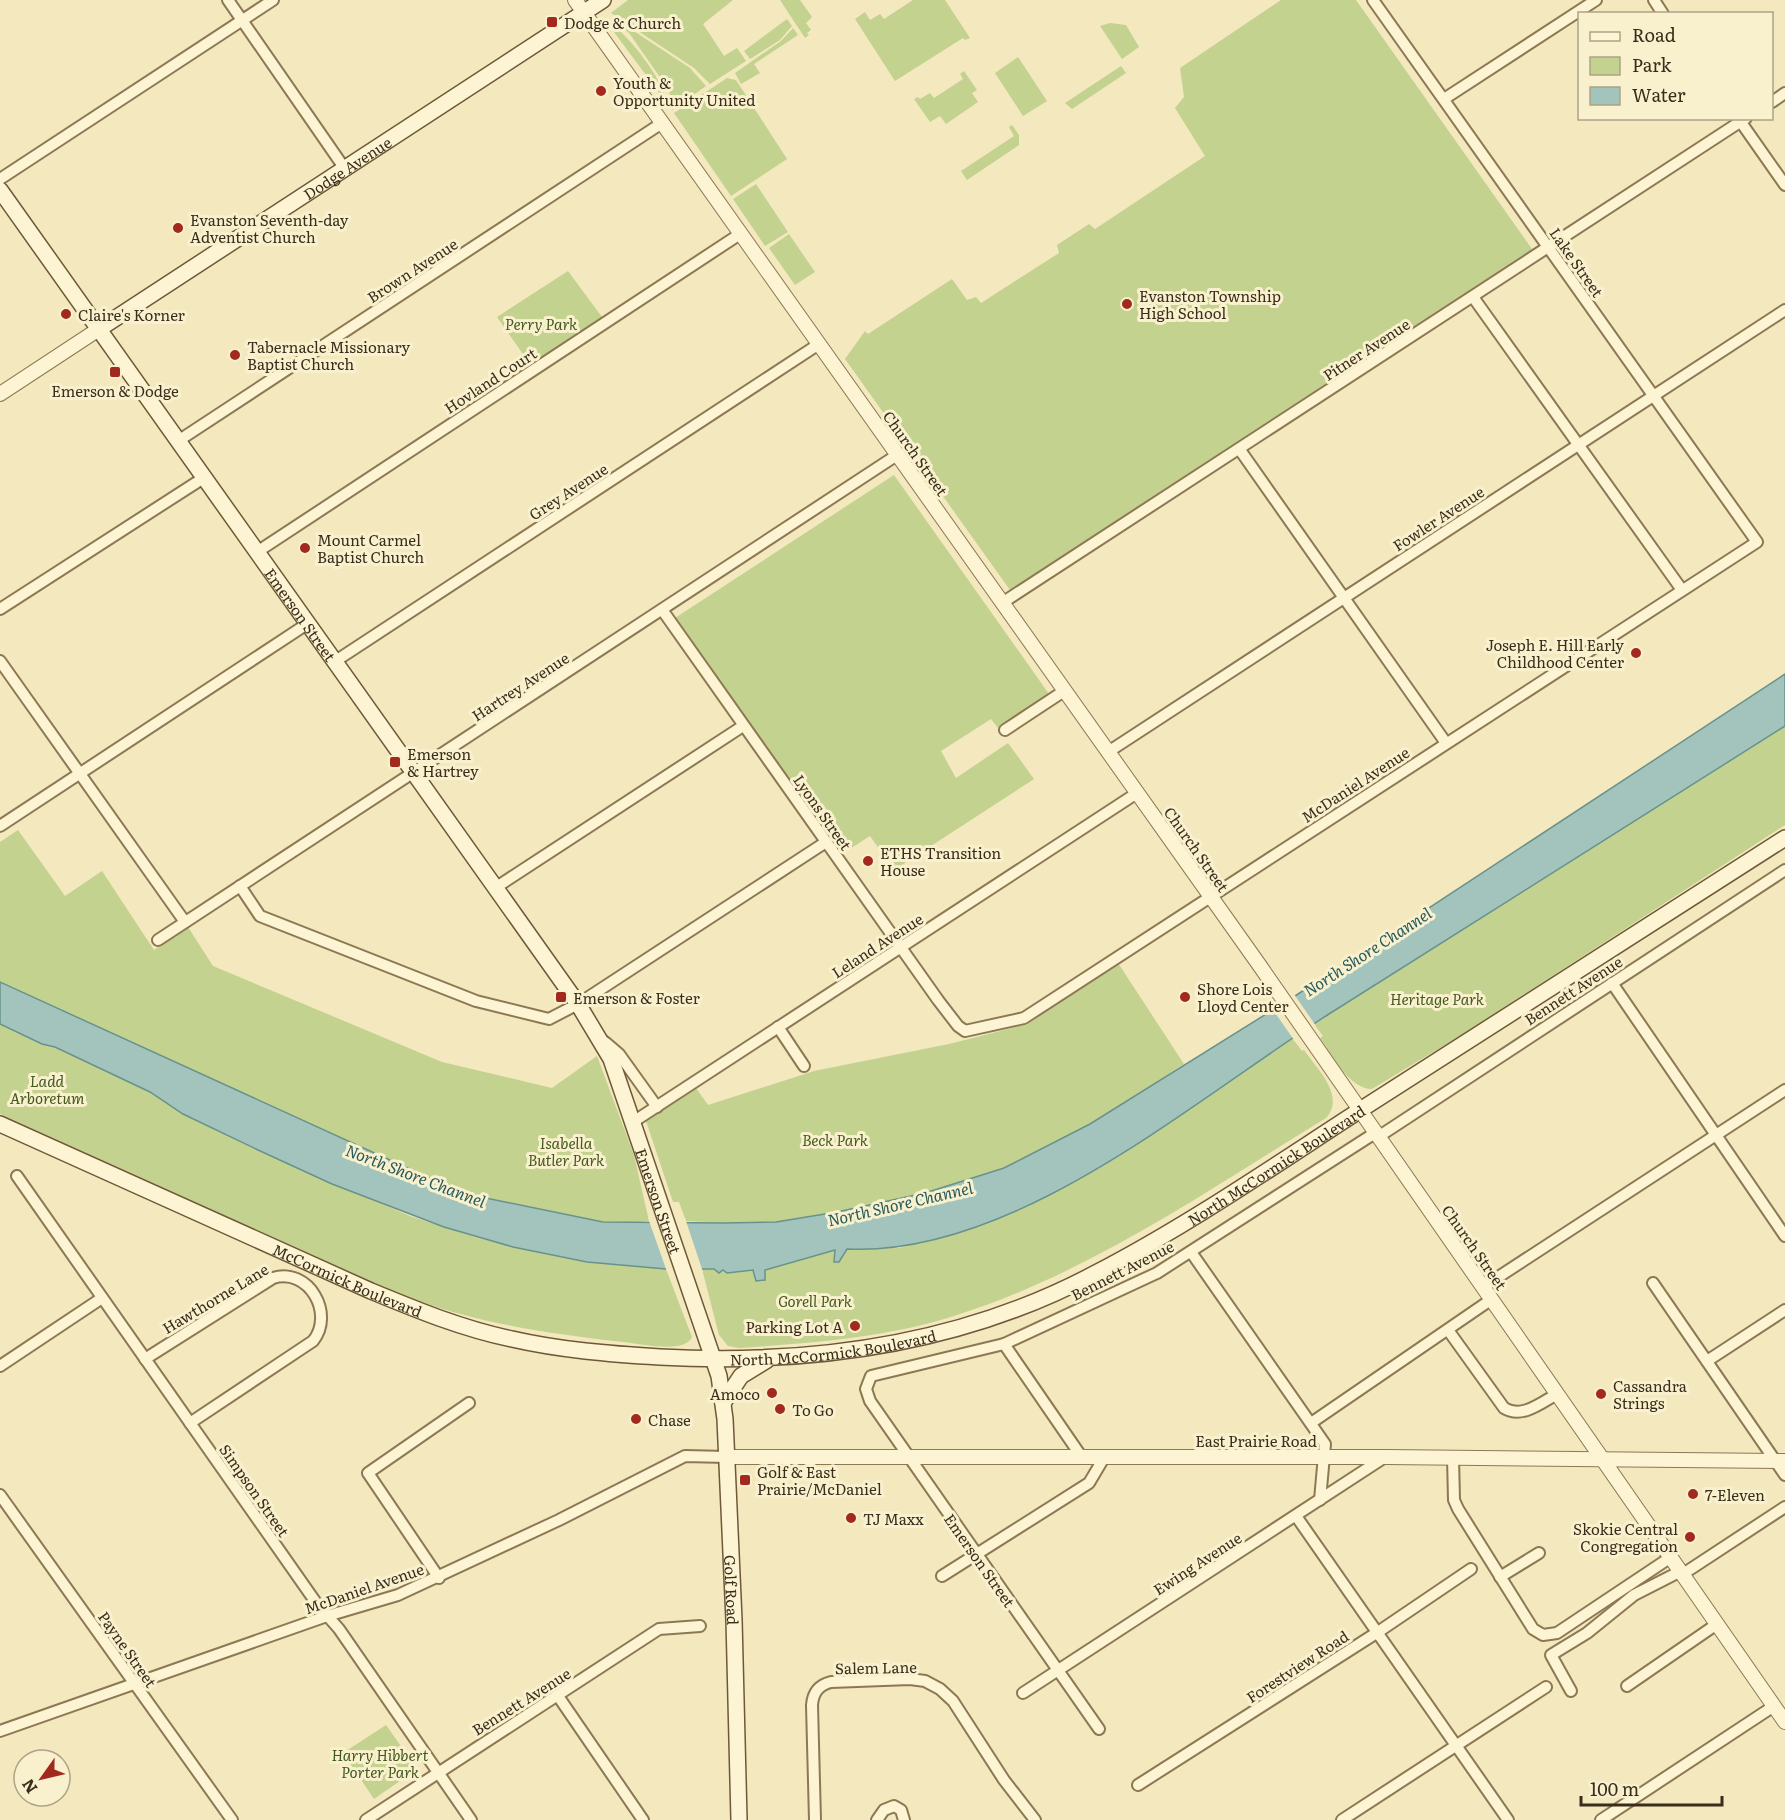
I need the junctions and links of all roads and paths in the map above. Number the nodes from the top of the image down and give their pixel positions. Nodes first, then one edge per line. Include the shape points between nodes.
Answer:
1 (228, 0) edge
2 (273, 0) edge
3 (603, 0) edge
4 (1373, 0) edge
5 (1596, 0) edge
6 (579, 6) edge
7 (242, 20) junction
8 (1444, 99) junction
9 (1741, 120) edge
10 (662, 123) junction
11 (345, 169) junction
12 (0, 179) edge
13 (1785, 185) edge
14 (0, 190) edge
15 (740, 234) junction
16 (1549, 248) junction
17 (1473, 297) junction
18 (1785, 310) edge
19 (99, 329) junction
20 (819, 345) junction
21 (0, 394) edge
22 (1653, 395) junction
23 (178, 441) junction
24 (1578, 445) junction
25 (1240, 450) junction
26 (897, 455) junction
27 (204, 477) junction
28 (1757, 542) joint
29 (257, 552) junction
30 (1682, 590) junction
31 (1344, 597) junction
32 (1002, 603) junction
33 (0, 609) edge
34 (663, 611) junction
35 (308, 624) junction
36 (0, 661) edge
37 (334, 662) junction
38 (1064, 691) junction
39 (743, 726) junction
40 (1005, 730) dead end
41 (1446, 743) junction
42 (1108, 752) junction
43 (414, 773) junction
44 (81, 774) junction
45 (1137, 793) junction
46 (0, 826) edge
47 (1785, 838) edge
48 (826, 842) junction
49 (1785, 870) edge
50 (240, 886) junction
51 (495, 888) junction
52 (1210, 896) junction
53 (185, 922) junction
54 (158, 940) dead end
55 (900, 947) junction
56 (1612, 983) junction
57 (578, 1004) junction
58 (778, 1027) junction
59 (962, 1029) joint
60 (602, 1040) junction
61 (804, 1066) dead end
62 (1785, 1090) edge
63 (657, 1107) junction
64 (1360, 1110) junction
65 (633, 1122) junction
66 (0, 1124) edge
67 (1377, 1135) junction
68 (1715, 1135) junction
69 (16, 1176) dead end
70 (1785, 1236) edge
71 (1191, 1252) junction
72 (1653, 1283) dead end
73 (1483, 1287) junction
74 (102, 1298) junction
75 (1492, 1299) junction
76 (1785, 1310) edge
77 (1448, 1330) junction
78 (1004, 1344) junction
79 (772, 1357) junction
80 (145, 1359) junction
81 (716, 1360) junction
82 (1707, 1361) junction
83 (0, 1366) edge
84 (866, 1389) joint
85 (1557, 1394) junction
86 (469, 1403) dead end
87 (723, 1403) junction
88 (190, 1423) junction
89 (1311, 1423) junction
90 (907, 1456) junction
91 (1081, 1456) junction
92 (1105, 1456) junction
93 (1386, 1456) junction
94 (726, 1457) junction
95 (1324, 1457) junction
96 (1453, 1457) junction
97 (1603, 1459) junction
98 (1780, 1461) edge
99 (1785, 1475) edge
100 (0, 1495) edge
101 (1320, 1500) junction
102 (1785, 1507) edge
103 (1296, 1516) junction
104 (1539, 1553) dead end
105 (977, 1555) junction
106 (1671, 1557) junction
107 (1471, 1569) dead end
108 (1682, 1573) junction
109 (942, 1576) dead end
110 (1500, 1577) junction
111 (439, 1578) junction
112 (327, 1616) junction
113 (1718, 1624) junction
114 (700, 1626) dead end
115 (1378, 1632) junction
116 (1058, 1671) junction
117 (135, 1684) junction
118 (1627, 1686) dead end
119 (1545, 1687) dead end
120 (1571, 1691) dead end
121 (1023, 1694) dead end
122 (558, 1696) junction
123 (1774, 1706) junction
124 (1785, 1722) edge
125 (1099, 1729) dead end
126 (0, 1731) edge
127 (1457, 1746) junction
128 (437, 1772) junction
129 (1138, 1785) dead end
130 (232, 1820) edge
131 (366, 1820) edge
132 (471, 1820) edge
133 (644, 1820) edge
134 (739, 1820) edge
135 (815, 1820) edge
136 (877, 1820) edge
137 (904, 1820) edge
138 (1035, 1820) edge
139 (1342, 1820) edge
140 (1508, 1820) edge
141 (1601, 1820) edge

1 - 7 street
2 - 7 street
3 - 6 main road, Dodge Avenue
4 - 8 street, Lake Street
5 - 8 street
6 - 10 street, Church Street
6 - 11 main road, Dodge Avenue
7 - 11 street
7 - 12 street
8 - 16 street, Lake Street
9 - 13 street
9 - 16 street, Pitner Avenue
10 - 15 street, Church Street
10 - 23 street, Brown Avenue
11 - 19 main road, Dodge Avenue
14 - 19 main road, Emerson Street
15 - 20 street, Church Street
15 - 29 street, Hovland Court
16 - 17 street, Pitner Avenue
16 - 22 street, Lake Street
17 - 24 street
17 - 25 street, Pitner Avenue
18 - 22 street, Fowler Avenue
19 - 21 street, Dodge Avenue
19 - 23 main road, Emerson Street
20 - 26 street, Church Street
20 - 37 street, Grey Avenue
22 - 24 street, Fowler Avenue
22 - 28 street, Lake Street
23 - 27 main road, Emerson Street
24 - 30 street
24 - 31 street, Fowler Avenue
25 - 31 street
25 - 32 street, Pitner Avenue
26 - 32 street, Church Street
26 - 34 street, Hartrey Avenue
27 - 29 main road, Emerson Street
27 - 33 street
28 - 30 street, McDaniel Avenue
29 - 35 main road, Emerson Street
30 - 41 street, McDaniel Avenue
31 - 41 street
31 - 42 street, Fowler Avenue
32 - 38 street, Church Street
34 - 39 street, Lyons Street
34 - 43 street, Hartrey Avenue
35 - 37 main road, Emerson Street
35 - 44 street
36 - 44 street
37 - 43 main road, Emerson Street
38 - 40 street
38 - 42 street, Church Street
39 - 48 street, Lyons Street
39 - 51 street
41 - 52 street, McDaniel Avenue
42 - 45 street, Church Street
43 - 50 street, Hartrey Avenue
43 - 51 main road, Emerson Street
44 - 46 street
44 - 53 street
45 - 52 street, Church Street
45 - 55 street, Leland Avenue
47 - 64 main road, North McCormick Boulevard
48 - 55 street, Lyons Street
48 - 57 street
49 - 56 street, Bennett Avenue
50 - 53 street, Hartrey Avenue
50 - 57 street via 260,916 476,1001 549,1019
51 - 57 main road, Emerson Street
52 - 59 street, McDaniel Avenue via 1024,1018 970,1031
52 - 64 street, Church Street
53 - 54 street, Hartrey Avenue
55 - 58 street, Leland Avenue
55 - 59 street, Lyons Street
56 - 67 street, Bennett Avenue
56 - 68 street
57 - 60 main road, Emerson Street
58 - 61 street
58 - 63 street, Leland Avenue
60 - 63 street, Emerson Street via 619,1054
60 - 65 main road, Emerson Street
62 - 68 street
63 - 65 street, Leland Avenue
64 - 67 street, Church Street
64 - 79 main road, North McCormick Boulevard via 1093,1275 1011,1311 901,1343 841,1353
65 - 81 main road, Emerson Street
66 - 81 main road, McCormick Boulevard via 371,1290 461,1326 511,1339 603,1353
67 - 71 street, Bennett Avenue
67 - 73 street, Church Street
68 - 70 street
68 - 73 street
69 - 74 street, Simpson Street
71 - 78 street, Bennett Avenue via 1157,1273
71 - 89 street
72 - 82 street
73 - 75 street, Church Street
74 - 80 street, Simpson Street
74 - 83 street
75 - 77 street
75 - 85 street, Church Street
76 - 82 street
77 - 85 street via 1504,1408 1512,1413 1524,1412
77 - 89 street
78 - 84 street, Bennett Avenue via 871,1376
78 - 91 street
79 - 81 main road, North McCormick Boulevard
79 - 87 main road via 741,1376
80 - 88 street, Simpson Street
80 - 88 street, Hawthorne Lane via 273,1278 291,1276 314,1293 322,1319 319,1335
81 - 87 main road, Golf Road
82 - 98 street
84 - 90 street, Emerson Street
85 - 97 street, Church Street
86 - 111 street via 368,1473
87 - 94 main road, Golf Road
88 - 112 street, Simpson Street
89 - 95 street via 1325,1443
90 - 91 street, East Prairie Road
90 - 94 street, East Prairie Road
90 - 105 street, Emerson Street
91 - 92 street, East Prairie Road
92 - 95 street, East Prairie Road
92 - 105 street via 1089,1483
93 - 95 street, East Prairie Road
93 - 96 street, East Prairie Road
93 - 101 street, Ewing Avenue
94 - 111 street, McDaniel Avenue via 685,1456
94 - 134 main road, Golf Road
95 - 101 street
96 - 97 street, East Prairie Road
96 - 110 street via 1454,1500
97 - 98 street, East Prairie Road
97 - 106 street, Church Street
98 - 99 street
100 - 117 street, Payne Street
101 - 103 street, Ewing Avenue
102 - 108 street
103 - 115 street
103 - 116 street, Ewing Avenue
104 - 110 street
105 - 109 street
105 - 116 street, Emerson Street
106 - 108 street, Church Street
106 - 110 street via 1557,1633 1542,1635 1533,1629
107 - 115 street, Forestview Road
108 - 113 street, Church Street
108 - 120 street via 1634,1595 1587,1633 1551,1655
111 - 112 street, McDaniel Avenue
112 - 117 street, McDaniel Avenue
112 - 128 street, Simpson Street
113 - 118 street
113 - 123 street, Church Street
114 - 122 street, Bennett Avenue via 659,1629
115 - 127 street
115 - 129 street, Forestview Road
116 - 121 street, Ewing Avenue
116 - 125 street, Emerson Street
117 - 126 street, McDaniel Avenue
117 - 130 street, Payne Street
119 - 127 street
122 - 128 street, Bennett Avenue
122 - 133 street
123 - 124 street, Church Street
123 - 141 street
127 - 139 street
127 - 140 street
128 - 131 street, Bennett Avenue
128 - 132 street, Simpson Street
135 - 138 street, Salem Lane via 815,1692 831,1682 910,1679 925,1681 947,1694
136 - 137 street via 884,1810 894,1806 904,1813

